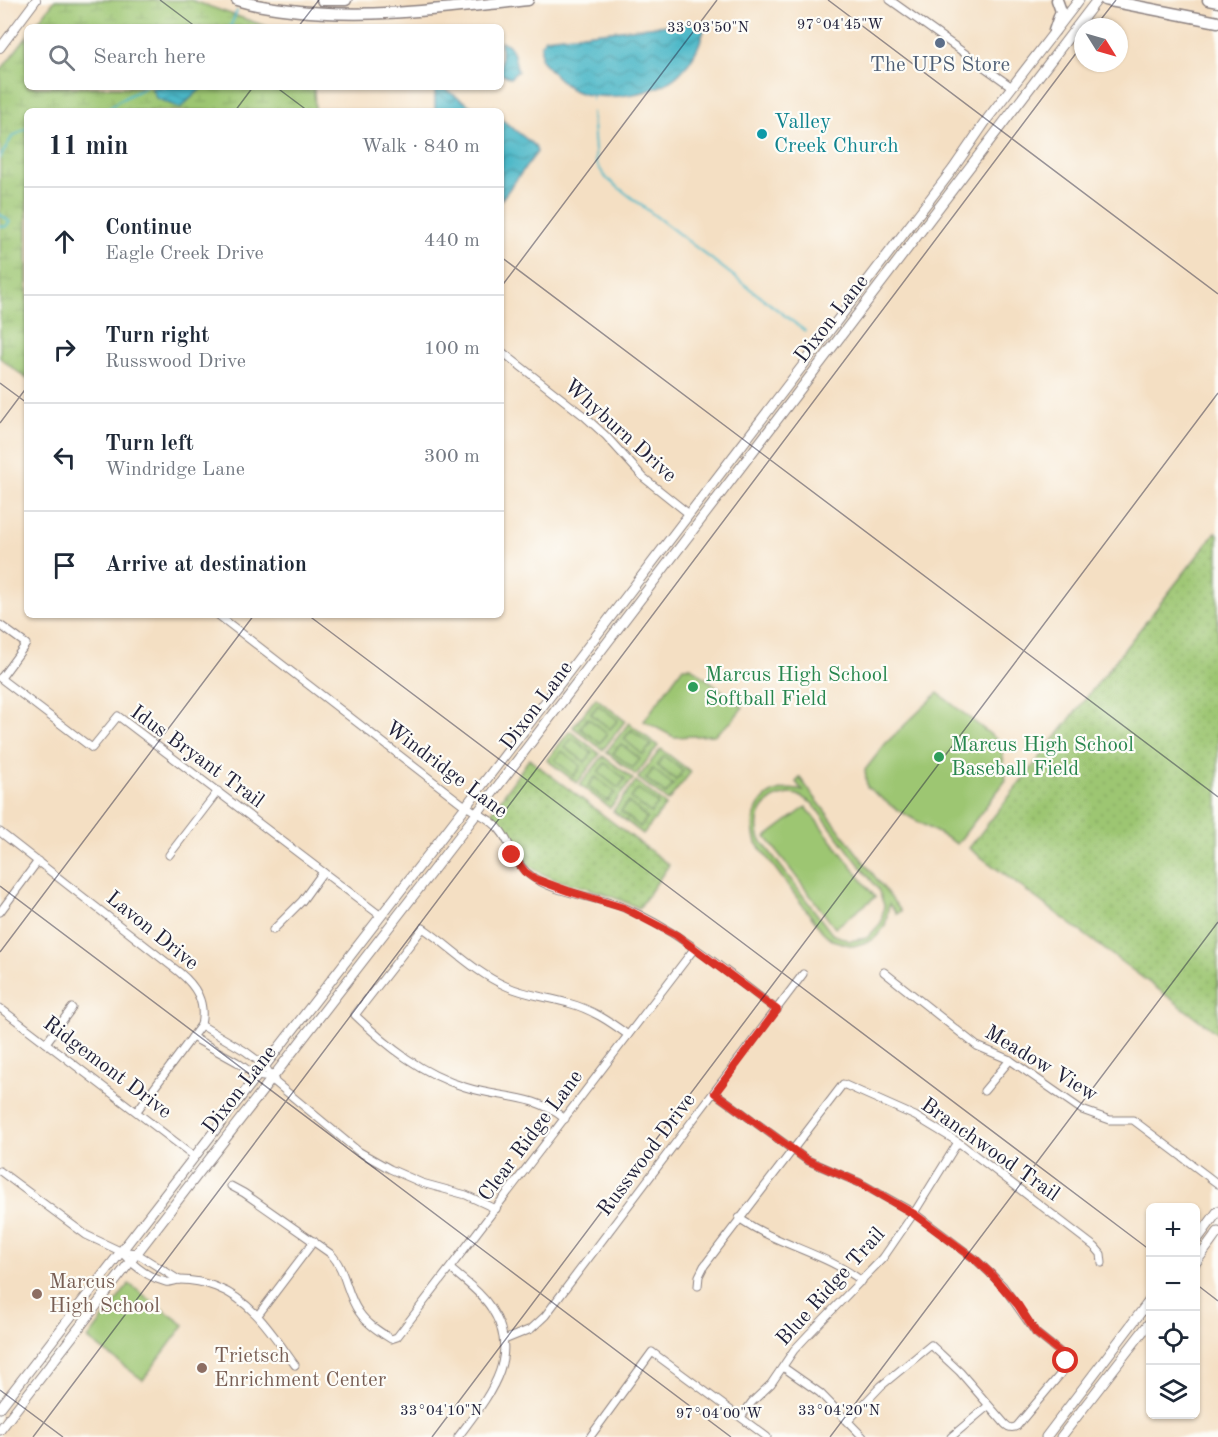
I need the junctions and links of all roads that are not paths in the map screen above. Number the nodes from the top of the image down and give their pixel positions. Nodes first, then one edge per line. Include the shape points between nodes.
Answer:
1 (36, 0) edge
2 (237, 0) edge
3 (322, 0) edge
4 (346, 0) edge
5 (522, 0) edge
6 (890, 0) edge
7 (1057, 0) edge
8 (1079, 0) edge
9 (1097, 0) edge
10 (1105, 0) edge
11 (1208, 0) edge
12 (1218, 2) edge
13 (1218, 22) edge
14 (1054, 31) junction
15 (0, 48) edge
16 (1012, 87) junction
17 (1024, 96) junction
18 (914, 220) junction
19 (925, 226) junction
20 (504, 353) edge
21 (770, 408) junction
22 (780, 416) junction
23 (689, 514) junction
24 (222, 618) edge
25 (0, 625) edge
26 (0, 678) edge
27 (218, 791) junction
28 (466, 806) junction
29 (478, 812) junction
30 (0, 832) edge
31 (169, 855) dead end
32 (38, 861) junction
33 (322, 872) junction
34 (0, 912) edge
35 (381, 916) junction
36 (273, 930) dead end
37 (694, 949) junction
38 (884, 972) dead end
39 (803, 974) dead end
40 (0, 1008) edge
41 (72, 1008) dead end
42 (777, 1010) junction
43 (201, 1025) junction
44 (628, 1035) junction
45 (192, 1036) junction
46 (46, 1043) junction
47 (1010, 1060) junction
48 (264, 1065) junction
49 (256, 1076) junction
50 (271, 1078) junction
51 (984, 1091) dead end
52 (715, 1093) junction
53 (137, 1111) junction
54 (565, 1119) junction
55 (958, 1142) junction
56 (791, 1150) junction
57 (194, 1155) junction
58 (0, 1171) edge
59 (1218, 1184) edge
60 (231, 1186) dead end
61 (496, 1209) junction
62 (1218, 1210) edge
63 (914, 1214) junction
64 (739, 1218) junction
65 (1218, 1232) edge
66 (1200, 1235) edge
67 (314, 1241) junction
68 (120, 1251) junction
69 (136, 1253) junction
70 (1200, 1257) edge
71 (130, 1262) junction
72 (1102, 1263) dead end
73 (451, 1269) junction
74 (179, 1280) junction
75 (862, 1281) junction
76 (698, 1286) dead end
77 (89, 1292) junction
78 (100, 1300) junction
79 (1146, 1305) edge
80 (258, 1315) junction
81 (1146, 1327) edge
82 (504, 1340) junction
83 (295, 1365) dead end
84 (783, 1367) junction
85 (13, 1392) junction
86 (22, 1399) junction
87 (988, 1406) junction
88 (0, 1408) edge
89 (741, 1417) junction
90 (847, 1422) junction
91 (0, 1430) edge
92 (458, 1437) edge
93 (590, 1437) edge
94 (767, 1437) edge
95 (863, 1437) edge
96 (951, 1437) edge
97 (1046, 1437) edge
98 (1061, 1437) edge

1 - 15 street
2 - 5 main road via 253,6 323,14 413,12
3 - 4 main road
6 - 16 street
7 - 14 main road via 1061,11
8 - 14 main road, Dixon Lane
9 - 17 main road, Dixon Lane
10 - 13 main road
11 - 12 main road
14 - 16 main road, Dixon Lane
16 - 17 main road
16 - 18 main road, Dixon Lane
17 - 19 main road, Dixon Lane
18 - 19 main road
18 - 21 main road, Dixon Lane
19 - 22 main road, Dixon Lane
20 - 23 street, Whyburn Drive via 584,416 644,478
21 - 22 main road
21 - 23 main road, Dixon Lane
22 - 29 main road, Dixon Lane
23 - 28 main road, Dixon Lane
24 - 28 street, Windridge Lane
25 - 26 street via 26,644
26 - 27 street, Idus Bryant Trail via 92,748 118,716
27 - 31 street
27 - 33 street, Idus Bryant Trail
28 - 29 street, Windridge Lane
28 - 35 main road, Dixon Lane
29 - 37 street, Windridge Lane via 503,834 512,855 535,879 624,908
29 - 50 main road, Dixon Lane
30 - 32 street, Lavon Drive
32 - 34 street
32 - 43 street, Lavon Drive via 188,980 199,995
33 - 35 street, Idus Bryant Trail
33 - 36 street via 302,901
35 - 48 main road, Dixon Lane
37 - 42 street, Windridge Lane
37 - 44 street, Clear Ridge Lane
38 - 47 street, Meadow View via 977,1046
39 - 42 street, Russwood Drive
40 - 46 street, Ridgemont Drive
41 - 46 street
42 - 52 street, Russwood Drive
43 - 45 street
43 - 48 street
44 - 54 street, Clear Ridge Lane
44 - 54 street via 584,1008 491,979 423,928 355,1016 398,1053 431,1074 467,1088 541,1103
45 - 49 street
45 - 53 street
46 - 53 street, Ridgemont Drive
47 - 51 street
47 - 59 street, Meadow View via 1082,1110 1110,1120 1133,1120
48 - 49 main road, Dixon Lane
48 - 50 street
49 - 50 street
49 - 57 main road, Dixon Lane
50 - 61 street via 340,1137 390,1169
50 - 69 main road, Dixon Lane
52 - 56 street
52 - 82 street, Russwood Drive via 545,1316 531,1329
53 - 57 street, Ridgemont Drive
54 - 61 street, Clear Ridge Lane
55 - 56 street, Branchwood Trail via 915,1116 843,1084
55 - 63 street, Blue Ridge Trail
55 - 72 street, Branchwood Trail via 1095,1247
56 - 63 street
56 - 64 street
57 - 68 main road, Dixon Lane
58 - 68 street via 86,1235
60 - 67 street
61 - 73 street, Clear Ridge Lane
62 - 66 main road
63 - 75 street, Blue Ridge Trail
63 - 87 street via 990,1273 1036,1333 1066,1357 1063,1371 1017,1426 1009,1428
64 - 75 street
64 - 76 street via 704,1266
65 - 70 main road
67 - 73 street, Clear Ridge Lane via 339,1262 359,1312 391,1339 400,1335
67 - 80 street
68 - 69 street
68 - 71 street
68 - 77 main road, Dixon Lane
69 - 71 main road, Dixon Lane
69 - 74 street
71 - 74 street via 150,1276 168,1282
71 - 78 main road, Dixon Lane
73 - 82 street via 491,1306
74 - 80 street via 215,1286
75 - 84 street, Blue Ridge Trail via 823,1318
77 - 78 main road
77 - 85 main road, Dixon Lane
78 - 86 main road, Dixon Lane
79 - 97 main road
80 - 83 street
81 - 98 main road
82 - 92 street via 505,1354 494,1388
84 - 89 street, Blue Ridge Trail
84 - 90 street via 820,1393
85 - 86 main road
85 - 88 main road, Dixon Lane
86 - 91 main road, Dixon Lane
87 - 90 street via 931,1345 881,1386
87 - 96 street
89 - 93 street via 652,1352
89 - 94 street
90 - 95 street

